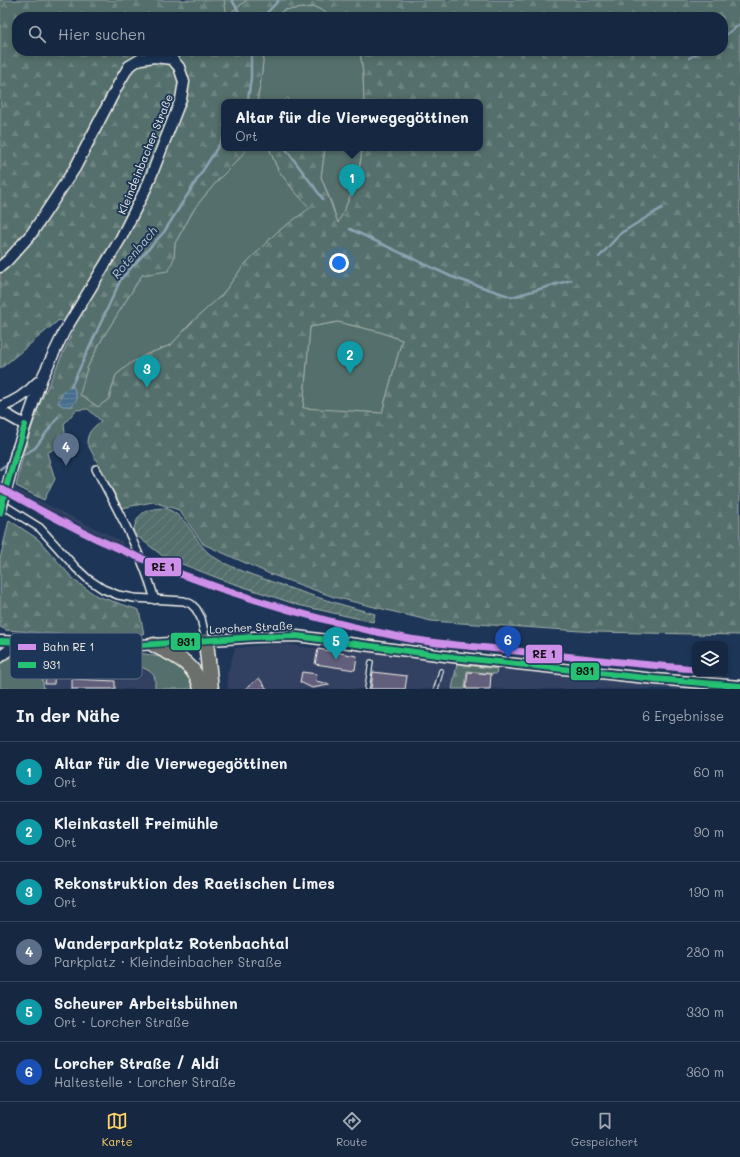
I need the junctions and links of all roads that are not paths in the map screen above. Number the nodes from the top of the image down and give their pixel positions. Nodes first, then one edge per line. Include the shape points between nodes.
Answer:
1 (0, 267) edge
2 (42, 378) junction
3 (0, 407) edge
4 (0, 411) edge
5 (25, 424) junction
6 (96, 469) dead end
7 (0, 503) edge
8 (0, 513) edge
9 (155, 600) junction
10 (0, 641) edge
11 (206, 641) junction
12 (10, 642) edge
13 (142, 645) edge
14 (154, 645) junction
15 (10, 649) edge
16 (0, 657) edge
17 (371, 662) dead end
18 (441, 671) dead end
19 (740, 686) edge
20 (204, 687) edge
21 (367, 689) edge
22 (436, 689) edge

1 - 2 street, Kleindeinbacher Straße via 32,233 75,168 129,66 141,59 172,59 180,67 184,82 181,99 148,184 122,238 64,332
2 - 3 street via 19,399
2 - 5 street, Kleindeinbacher Straße
4 - 5 street
5 - 8 street, Kleindeinbacher Straße, bridge
6 - 9 street via 124,521
7 - 9 street via 40,528 76,568 96,584 118,595
9 - 11 street via 184,601 191,604 201,618
10 - 12 street, Lorcher Straße
11 - 14 street, Lorcher Straße
11 - 19 street, Lorcher Straße via 297,636 452,657
11 - 20 highway via 200,652
13 - 14 street, Lorcher Straße
14 - 20 highway via 181,659 196,673
15 - 16 street
17 - 21 lane
18 - 22 lane

